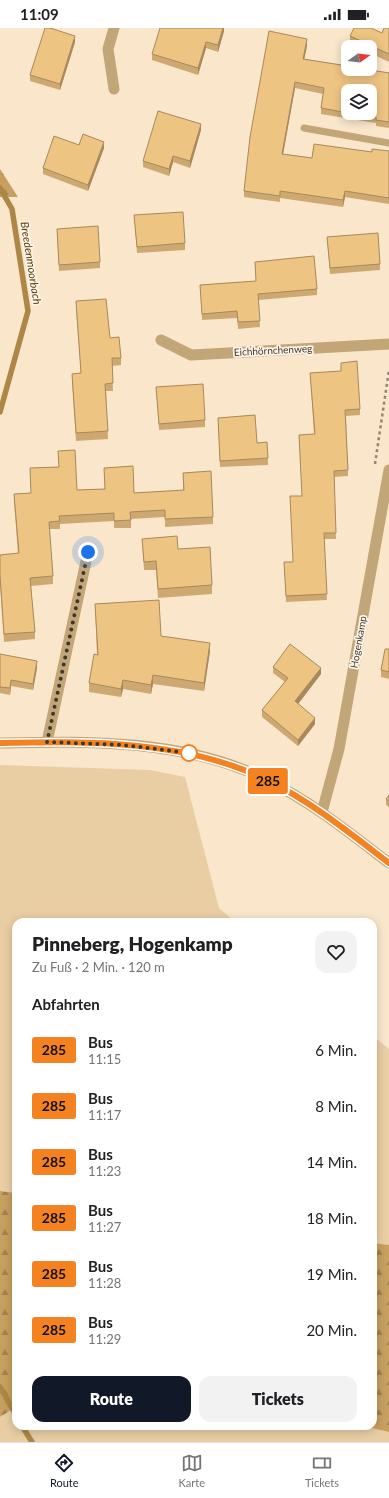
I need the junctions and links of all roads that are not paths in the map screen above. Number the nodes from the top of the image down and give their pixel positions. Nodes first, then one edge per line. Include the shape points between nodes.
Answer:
1 (114, 28) edge
2 (114, 89) dead end
3 (304, 128) dead end
4 (389, 143) edge
5 (161, 340) dead end
6 (389, 344) edge
7 (389, 470) edge
8 (88, 552) dead end
9 (47, 742) junction
10 (0, 743) edge
11 (322, 812) junction
12 (389, 863) edge

1 - 2 street via 108,48
3 - 4 lane
5 - 6 street, Eichhörnchenweg via 191,355
7 - 11 street, Hogenkamp via 339,749
8 - 9 street
9 - 10 street
9 - 11 street via 123,745 189,752 218,760 269,781
11 - 12 street

